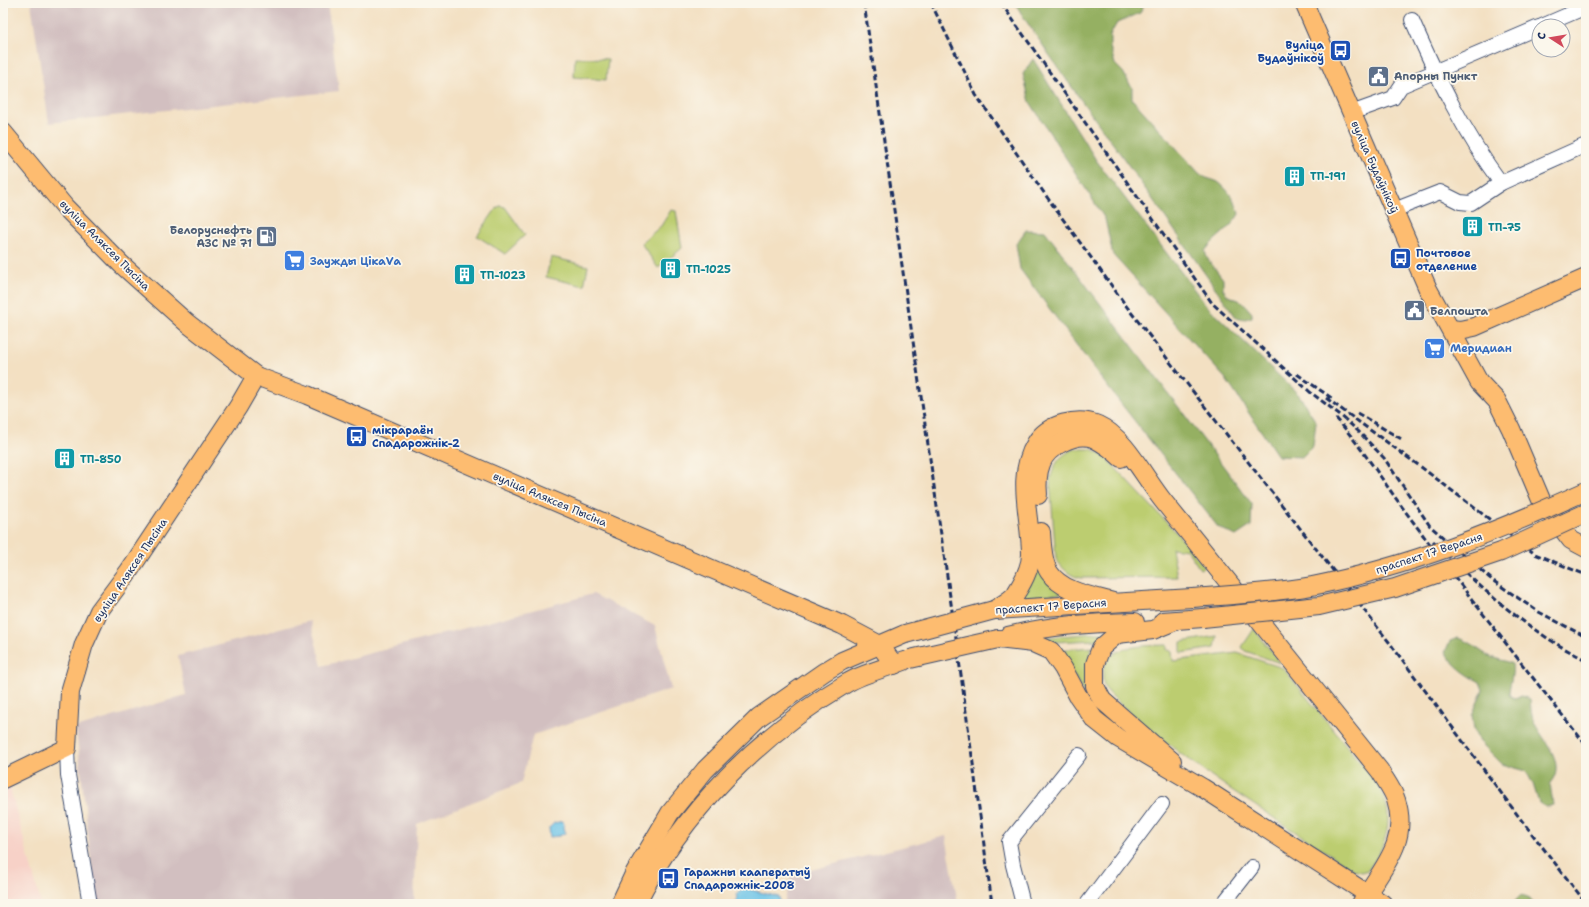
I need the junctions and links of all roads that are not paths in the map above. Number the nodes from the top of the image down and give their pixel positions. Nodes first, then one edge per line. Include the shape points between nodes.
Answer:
1 (1304, 3) edge
2 (1586, 7) edge
3 (1561, 18) edge
4 (1412, 20) dead end
5 (1531, 30) edge
6 (1435, 71) junction
7 (1351, 113) junction
8 (3, 132) edge
9 (1586, 145) edge
10 (1502, 183) junction
11 (1394, 210) junction
12 (1586, 278) edge
13 (1451, 330) junction
14 (256, 376) junction
15 (1586, 491) edge
16 (1157, 494) junction
17 (1586, 513) edge
18 (1586, 548) edge
19 (1113, 602) junction
20 (994, 610) junction
21 (1175, 620) junction
22 (842, 625) junction
23 (998, 639) junction
24 (880, 645) junction
25 (842, 661) junction
26 (902, 662) junction
27 (67, 748) junction
28 (1079, 755) dead end
29 (3, 779) edge
30 (1203, 788) junction
31 (1162, 804) dead end
32 (1252, 867) dead end
33 (1364, 899) edge
34 (90, 904) edge
35 (620, 904) edge
36 (636, 904) edge
37 (1023, 904) edge
38 (1087, 904) edge
39 (1223, 904) edge
40 (1383, 904) edge

1 - 7 main road, вуліца Будаўнікоў
2 - 3 street
4 - 6 street
5 - 6 street
6 - 7 street via 1401,86 1393,98
6 - 10 street via 1470,138
7 - 11 main road, вуліца Будаўнікоў
8 - 14 main road, вуліца Аляксея Пысіна via 65,207 121,264 187,323
9 - 10 street
10 - 11 street via 1471,203 1460,202 1440,192
11 - 13 main road, вуліца Будаўнікоў via 1428,290
12 - 13 main road via 1474,327
13 - 18 main road, вуліца Будаўнікоў via 1479,382 1497,401 1542,502 1571,540
14 - 22 main road, вуліца Аляксея Пысіна via 307,395
14 - 27 main road, вуліца Аляксея Пысіна via 129,571 99,611 84,644 70,692
15 - 19 main road, праспект 17 Верасня, bridge via 1509,526 1393,567 1312,586 1192,598
16 - 19 main road via 1112,449 1092,438 1076,438 1058,444 1041,462 1037,484 1043,553 1048,571 1058,582 1072,590
16 - 20 main road via 1118,440 1098,425 1076,421 1053,427 1036,442 1028,461 1025,482 1031,555 1028,569 1016,594
16 - 33 main road via 1380,771 1396,800 1400,828 1392,857
17 - 21 main road, праспект 17 Верасня, bridge via 1502,552 1395,588 1319,606
19 - 20 main road, праспект 17 Верасня
20 - 24 main road, праспект 17 Верасня, bridge via 905,634
21 - 23 main road, праспект 17 Верасня via 1035,629
21 - 30 main road via 1153,630 1117,634 1108,640 1101,648 1095,664 1095,686 1102,700
22 - 24 main road, вуліца Аляксея Пысіна
22 - 25 main road via 852,637 852,648
23 - 26 main road, праспект 17 Верасня, bridge
23 - 30 main road via 1033,643 1051,651 1094,719 1118,738
24 - 25 main road, праспект 17 Верасня
24 - 26 main road, вуліца Аляксея Пысіна
25 - 35 main road, праспект 17 Верасня via 759,717 705,770 670,813 635,872
26 - 36 main road, праспект 17 Верасня via 848,682 776,732 720,783 686,823 649,877
27 - 29 main road
27 - 34 street, вуліца Аляксея Пысіна via 68,775
28 - 37 street via 1010,842
30 - 33 main road
31 - 38 street
32 - 39 street
33 - 40 main road

